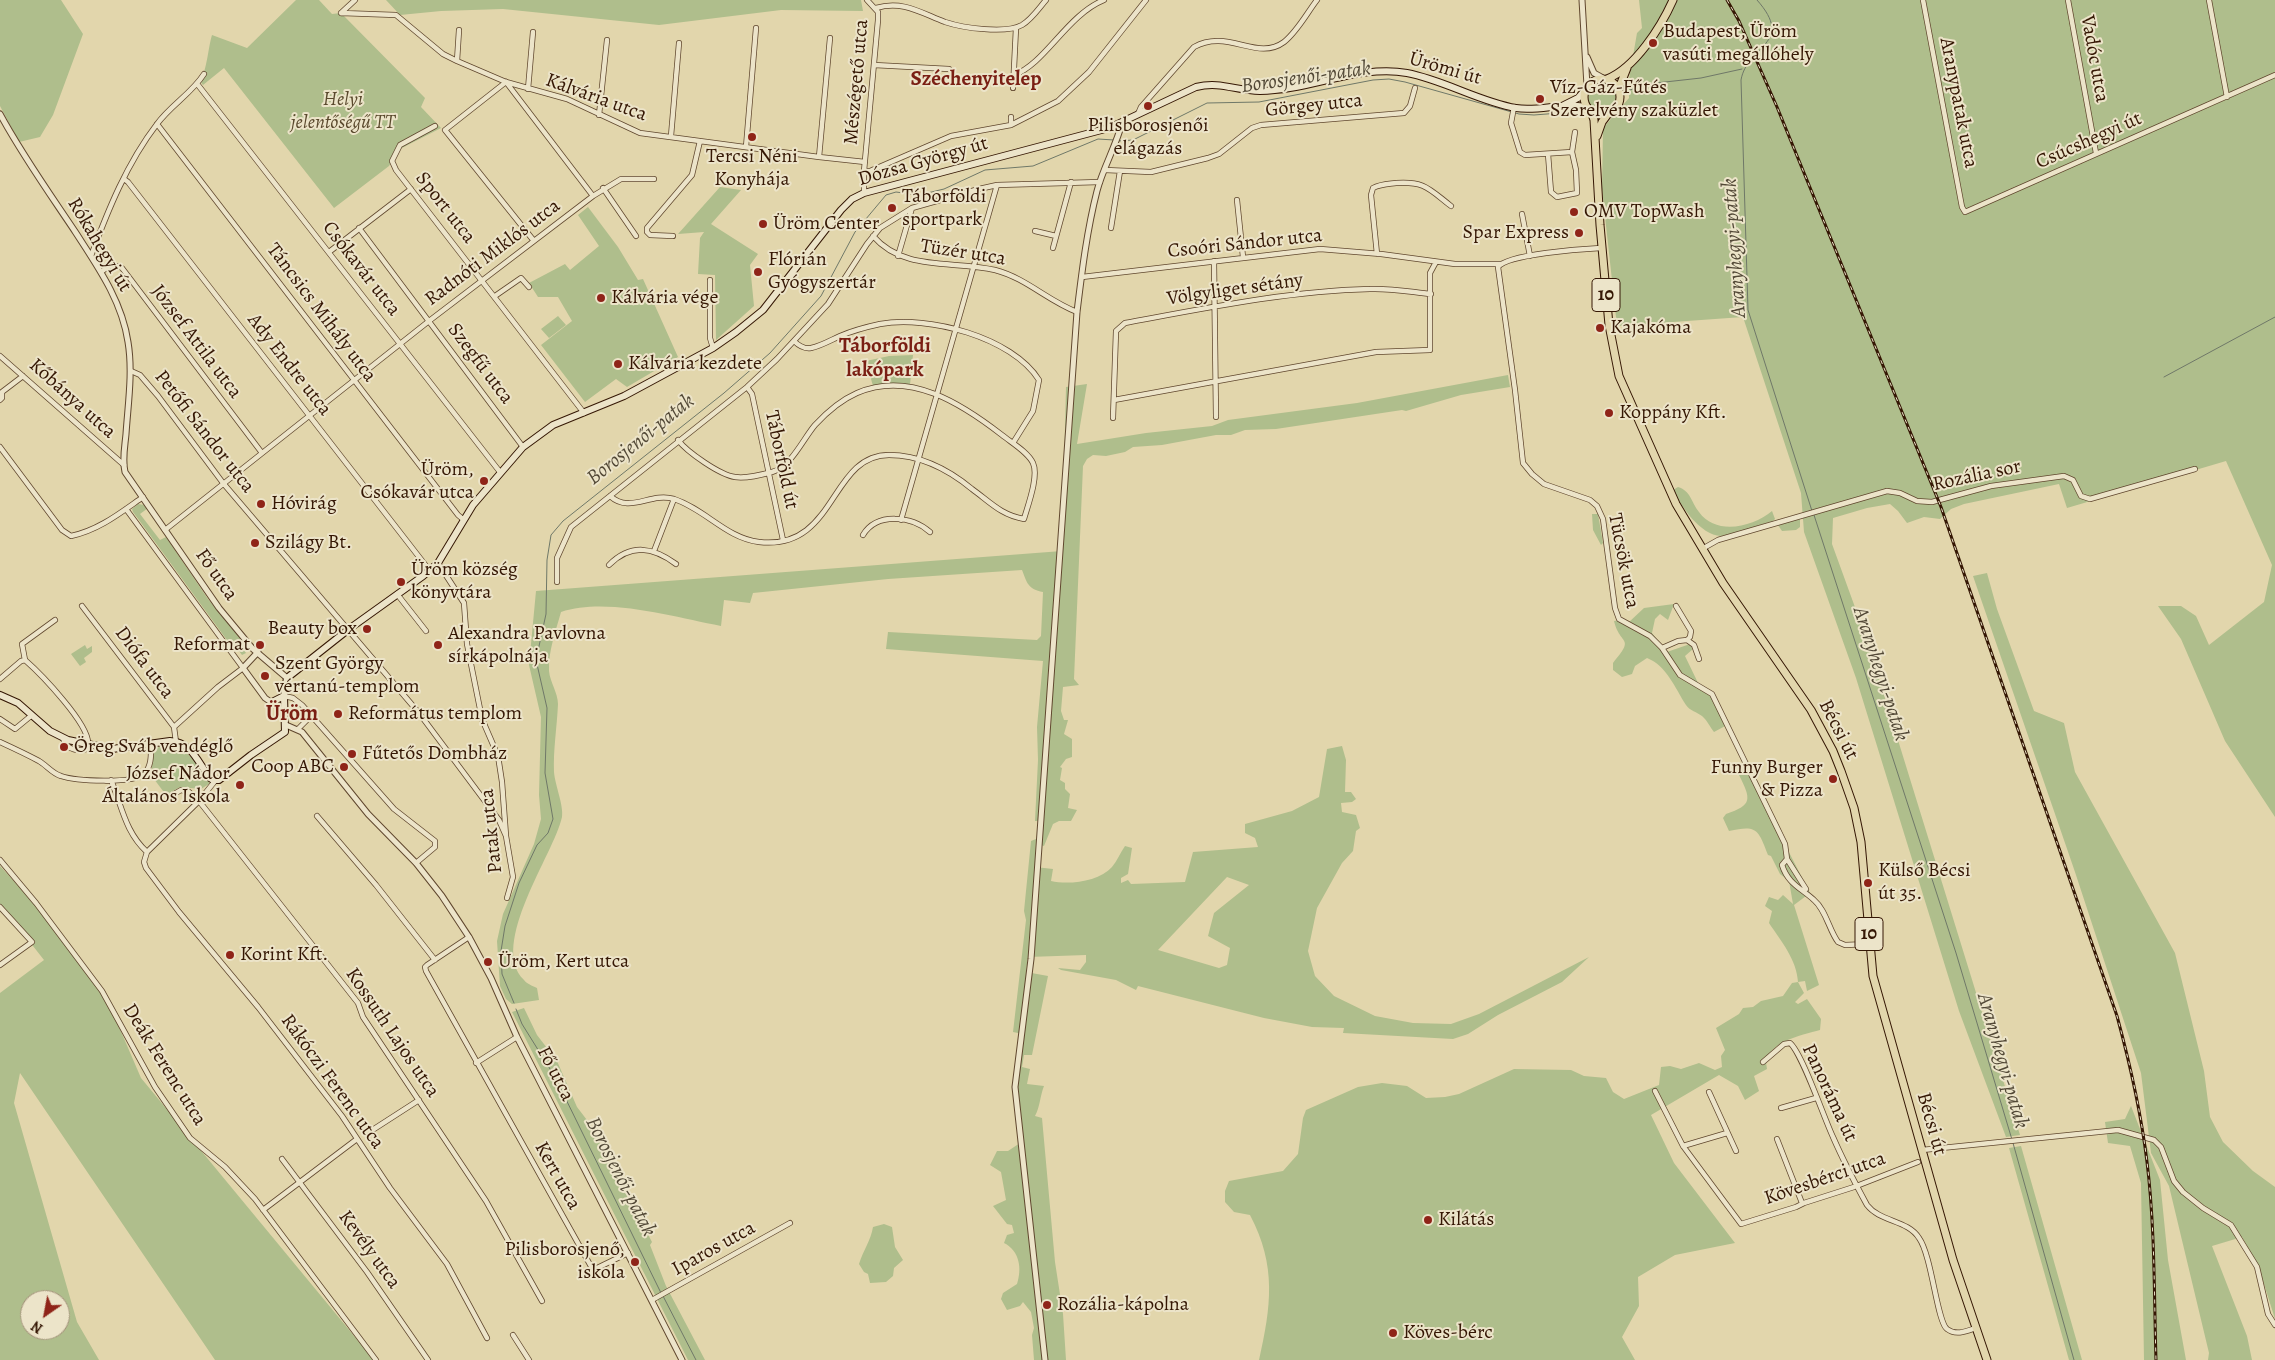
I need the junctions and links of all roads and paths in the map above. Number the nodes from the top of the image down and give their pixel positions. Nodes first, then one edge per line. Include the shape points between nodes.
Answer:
1 (355, 0) edge
2 (867, 0) edge
3 (1046, 0) edge
4 (1104, 0) edge
5 (1146, 0) edge
6 (1317, 0) edge
7 (1582, 0) edge
8 (1673, 0) edge
9 (1923, 0) edge
10 (2068, 0) edge
11 (2209, 0) edge
12 (876, 8) junction
13 (756, 28) dead end
14 (1016, 28) junction
15 (459, 30) dead end
16 (533, 32) dead end
17 (830, 38) dead end
18 (606, 40) dead end
19 (679, 43) dead end
20 (1586, 54) junction
21 (457, 61) junction
22 (1630, 64) junction
23 (874, 65) junction
24 (949, 69) dead end
25 (204, 74) dead end
26 (1014, 75) junction
27 (2275, 75) edge
28 (1605, 79) junction
29 (506, 82) junction
30 (198, 85) junction
31 (1013, 88) dead end
32 (1415, 88) dead end
33 (1586, 88) junction
34 (1619, 88) junction
35 (528, 89) junction
36 (2227, 96) junction
37 (1559, 107) junction
38 (1514, 109) junction
39 (1589, 110) junction
40 (0, 114) edge
41 (1608, 114) junction
42 (599, 115) junction
43 (1138, 115) junction
44 (1011, 117) dead end
45 (1122, 123) junction
46 (157, 124) junction
47 (1011, 125) junction
48 (435, 126) dead end
49 (1575, 132) dead end
50 (671, 136) junction
51 (700, 141) junction
52 (1596, 146) junction
53 (746, 147) junction
54 (1572, 152) junction
55 (2096, 153) junction
56 (1548, 154) junction
57 (819, 157) junction
58 (865, 162) junction
59 (1105, 170) junction
60 (864, 171) junction
61 (1120, 171) junction
62 (124, 179) junction
63 (654, 179) dead end
64 (1071, 182) junction
65 (1100, 182) junction
66 (997, 185) junction
67 (604, 188) junction
68 (411, 189) junction
69 (864, 193) junction
70 (593, 196) junction
71 (1238, 200) dead end
72 (1451, 206) dead end
73 (912, 208) junction
74 (1964, 212) joint
75 (1522, 214) dead end
76 (359, 228) junction
77 (1111, 228) dead end
78 (1035, 231) dead end
79 (636, 236) dead end
80 (673, 236) dead end
81 (873, 236) junction
82 (1056, 236) junction
83 (534, 240) junction
84 (1053, 248) dead end
85 (1602, 248) junction
86 (329, 252) junction
87 (1377, 254) junction
88 (91, 256) junction
89 (898, 256) junction
90 (1530, 256) junction
91 (1243, 257) junction
92 (1214, 261) junction
93 (1436, 262) junction
94 (1501, 264) junction
95 (974, 266) junction
96 (101, 272) junction
97 (1082, 277) junction
98 (710, 280) dead end
99 (483, 281) junction
100 (529, 287) dead end
101 (1431, 294) junction
102 (496, 296) junction
103 (1216, 306) junction
104 (1077, 312) junction
105 (429, 321) junction
106 (956, 329) junction
107 (794, 342) junction
108 (401, 345) junction
109 (713, 348) junction
110 (0, 356) edge
111 (131, 371) junction
112 (23, 376) junction
113 (354, 381) junction
114 (1216, 382) junction
115 (747, 387) junction
116 (936, 394) junction
117 (0, 400) edge
118 (1114, 400) junction
119 (584, 413) junction
120 (309, 415) junction
121 (1216, 417) dead end
122 (1113, 418) dead end
123 (678, 440) junction
124 (1013, 443) junction
125 (0, 447) edge
126 (523, 447) junction
127 (262, 453) junction
128 (918, 459) junction
129 (124, 464) junction
130 (2195, 469) dead end
131 (500, 472) junction
132 (767, 473) junction
133 (223, 483) junction
134 (610, 496) junction
135 (143, 497) junction
136 (674, 499) junction
137 (126, 509) junction
138 (464, 520) junction
139 (901, 520) junction
140 (165, 530) junction
141 (930, 532) dead end
142 (863, 535) dead end
143 (783, 540) junction
144 (1701, 550) junction
145 (654, 551) junction
146 (438, 563) junction
147 (676, 564) dead end
148 (609, 565) dead end
149 (430, 571) junction
150 (557, 582) dead end
151 (397, 594) junction
152 (82, 606) dead end
153 (1676, 606) dead end
154 (55, 620) dead end
155 (349, 629) junction
156 (426, 631) dead end
157 (1687, 640) junction
158 (1662, 648) junction
159 (258, 652) junction
160 (1699, 659) dead end
161 (25, 660) junction
162 (243, 668) junction
163 (287, 678) junction
164 (0, 679) edge
165 (0, 695) edge
166 (284, 696) junction
167 (272, 702) junction
168 (285, 712) junction
169 (32, 714) junction
170 (311, 716) junction
171 (0, 719) edge
172 (286, 725) junction
173 (174, 727) junction
174 (298, 729) junction
175 (0, 742) edge
176 (176, 742) junction
177 (151, 744) junction
178 (90, 745) junction
179 (111, 780) junction
180 (215, 781) junction
181 (169, 798) dead end
182 (199, 801) junction
183 (317, 816) dead end
184 (506, 836) junction
185 (147, 852) junction
186 (1787, 859) junction
187 (0, 860) edge
188 (416, 863) junction
189 (1806, 889) dead end
190 (507, 898) dead end
191 (0, 907) edge
192 (469, 937) junction
193 (1869, 944) junction
194 (435, 960) junction
195 (0, 964) edge
196 (517, 1037) junction
197 (1763, 1062) dead end
198 (476, 1063) junction
199 (1656, 1091) dead end
200 (1709, 1092) dead end
201 (1816, 1098) junction
202 (419, 1100) junction
203 (1781, 1108) dead end
204 (374, 1129) dead end
205 (1727, 1132) junction
206 (1777, 1138) dead end
207 (357, 1139) junction
208 (1683, 1146) junction
209 (1736, 1150) dead end
210 (1922, 1150) junction
211 (282, 1159) dead end
212 (1918, 1162) dead end
213 (298, 1182) junction
214 (1856, 1186) junction
215 (1802, 1203) junction
216 (263, 1210) junction
217 (790, 1223) dead end
218 (628, 1253) junction
219 (652, 1300) junction
220 (542, 1301) dead end
221 (2275, 1325) edge
222 (1976, 1328) junction
223 (513, 1335) dead end
224 (487, 1338) dead end
225 (376, 1360) edge
226 (428, 1360) edge
227 (529, 1360) edge
228 (682, 1360) edge
229 (1045, 1360) edge
230 (1987, 1360) edge

1 - 21 street, Kálvária utca via 341,13 396,15 443,54
2 - 12 street, Mészégető utca
3 - 14 street via 1027,22
4 - 26 street via 1078,16 1028,67
5 - 47 street via 1079,84 1058,101
6 - 43 street via 1290,37 1280,45 1259,48 1218,40 1194,46 1141,106
7 - 20 street
8 - 22 main road, 10 via 1655,32
9 - 74 street, Aranypatak utca
10 - 55 street, Vadóc utca
11 - 36 street
12 - 14 street via 905,5 964,26
12 - 23 street, Mészégető utca
13 - 53 street
14 - 26 street
15 - 21 street
16 - 35 street
17 - 57 street
18 - 42 street
19 - 50 street
20 - 28 street via 1593,70
20 - 33 street
21 - 29 street, Kálvária utca
22 - 28 main road, 10
22 - 34 main road, 10
23 - 24 street
23 - 58 street, Mészégető utca
25 - 30 street
26 - 31 street
27 - 36 street, Csúcshegyi út
28 - 33 main road, 10 via 1593,81
28 - 34 main road
29 - 35 street, Kálvária utca
29 - 70 street
29 - 83 street via 445,130
30 - 46 street
30 - 86 street, Csókavár utca
32 - 61 street, Görgey utca via 1410,106 1404,113 1261,125 1208,158 1151,172
33 - 37 main road, Ürömi út via 1578,98
33 - 39 main road, 10 via 1584,96
34 - 41 main road, 10 via 1619,106
35 - 42 street, Kálvária utca via 567,99
36 - 55 street, Csúcshegyi út
37 - 38 main road, Ürömi út
37 - 39 main road, Ürömi út via 1580,106
38 - 43 main road, Ürömi út via 1418,75 1390,71 1266,91 1207,84
38 - 56 street via 1511,123 1520,152 1525,155
39 - 41 main road via 1599,115
39 - 52 main road, Bécsi út / 10 via 1594,120
40 - 88 street, Rókahegyi út
41 - 52 main road, Bécsi út / 10 via 1600,126
42 - 50 street, Kálvária utca via 640,133
43 - 45 main road, Ürömi út
44 - 47 street
45 - 59 street
45 - 69 main road, Dózsa György út
46 - 62 street
46 - 113 street, Táncsics Mihály utca
47 - 60 street via 952,136
48 - 68 street, Sport utca via 400,145 395,152 392,161
49 - 54 street
50 - 51 street, Kálvária utca
51 - 53 street, Kálvária utca
51 - 80 street via 692,175 647,228 650,235
52 - 85 main road, Bécsi út / 10
53 - 57 street, Kálvária utca
54 - 56 street
54 - 56 street via 1577,193 1557,197 1551,192
55 - 74 street, Csúcshegyi út
57 - 58 street, Kálvária utca
58 - 60 street, Mészégető utca
59 - 61 street, Görgey utca
59 - 65 street
60 - 69 street, Mészégető utca
61 - 77 street
62 - 88 street via 103,221
62 - 120 street, Ady Endre utca
63 - 67 street, Radnóti Miklós utca via 621,179
64 - 65 street
64 - 66 street
64 - 82 street
65 - 97 street via 1090,220
66 - 73 street
66 - 95 street
67 - 70 street, Radnóti Miklós utca
67 - 79 street
68 - 76 street
68 - 99 street, Sport utca
69 - 109 main road, Dózsa György út via 841,210 763,310
70 - 83 street, Radnóti Miklós utca
71 - 91 street
72 - 87 street via 1425,186 1414,182 1373,188
73 - 81 street
73 - 89 street
75 - 90 street
76 - 86 street
76 - 105 street, Szegfű utca
78 - 82 street
81 - 89 street, Tüzér utca via 881,246
81 - 107 street via 828,304
82 - 84 street
83 - 99 street, Radnóti Miklós utca
85 - 90 street
85 - 144 main road, Bécsi út / 10 via 1610,333 1621,382 1663,479
86 - 108 street, Csókavár utca
87 - 91 street, Csoóri Sándor utca via 1320,249
87 - 93 street, Csoóri Sándor utca
88 - 96 street, Rókahegyi út
89 - 95 street, Tüzér utca via 919,262
90 - 94 street
91 - 92 street, Csoóri Sándor utca
92 - 97 street, Csoóri Sándor utca
92 - 103 street
93 - 94 street, Csoóri Sándor utca
93 - 101 street via 1430,273
94 - 158 street, Tücsök utca via 1498,272 1522,463 1544,484 1590,500 1597,506 1603,519 1618,617 1650,636
95 - 104 street, Tüzér utca via 1016,277
95 - 106 street
96 - 111 street, Rókahegyi út via 114,294 121,315
96 - 127 street, József Attila utca via 110,265 122,268
97 - 104 street
98 - 109 street via 710,338
99 - 102 street, Sport utca
99 - 105 street, Radnóti Miklós utca
100 - 102 street via 521,278
101 - 103 street, Völgyliget sétány via 1372,289 1293,295
101 - 114 street via 1430,350 1376,352
102 - 119 street, Sport utca
103 - 114 street
103 - 118 street, Völgyliget sétány via 1119,326 1116,331
104 - 229 street via 1031,959 1015,1088
105 - 108 street, Radnóti Miklós utca
105 - 126 street, Szegfű utca
106 - 107 street via 895,322 856,330 812,348
106 - 116 street
106 - 124 street via 996,345 1039,380 1033,411
107 - 115 street
108 - 113 street, Radnóti Miklós utca
108 - 131 street, Csókavár utca
109 - 119 main road, Dózsa György út via 624,396
110 - 112 street, Kőbánya utca
111 - 129 street, Rókahegyi út
111 - 133 street, Petőfi Sándor utca via 140,375 158,396
112 - 117 street via 2,392
112 - 129 street, Kőbánya utca
113 - 120 street, Radnóti Miklós utca
113 - 138 street, Táncsics Mihály utca
114 - 118 street
114 - 121 street
115 - 123 street
115 - 132 street, Táborföld út via 752,394
116 - 124 street via 971,412
116 - 128 street
116 - 132 street via 902,386 857,393 828,412 783,467
118 - 122 street, Völgyliget sétány
119 - 126 main road, Dózsa György út via 553,426
120 - 127 street, Radnóti Miklós utca
120 - 149 street, Ady Endre utca
123 - 132 street via 683,447 727,475 743,477
123 - 134 street
124 - 128 street via 1034,466 1032,491 1024,519 999,511 960,480
125 - 137 street via 62,530 71,536 108,522
126 - 131 main road, Dózsa György út
127 - 133 street, Radnóti Miklós utca
128 - 139 street
128 - 143 street via 886,455 862,462 848,476 816,523 805,532
129 - 135 street, Fő utca via 129,478
130 - 144 street, Rozália sor via 2090,499 2081,496 2073,480 2064,476 1991,486 1932,502 1917,501 1887,491 1718,540
131 - 138 main road, Dózsa György út
132 - 143 street, Táborföld út
133 - 140 street, Radnóti Miklós utca
133 - 155 street, Petőfi Sándor utca
134 - 136 street via 625,504 657,497
134 - 150 street via 578,520 566,534 555,565
135 - 137 street
135 - 140 street, Fő utca
136 - 143 street via 745,538 758,542
136 - 145 street
137 - 162 street, Fő utca
138 - 146 main road, Dózsa György út
139 - 141 street via 922,525
139 - 142 street via 883,519
140 - 159 street, Fő utca via 218,608
144 - 193 main road, Bécsi út / 10 via 1798,689 1833,751 1854,808 1861,842
145 - 147 street
145 - 148 street via 632,551
146 - 149 main road, Dózsa György út
146 - 184 street, Patak utca via 464,602 467,644 482,719 498,756
149 - 151 main road, Dózsa György út
151 - 155 main road, Dózsa György út
151 - 156 street
152 - 173 street, Diófa utca
153 - 157 street via 1691,631
154 - 161 street via 22,644
155 - 163 main road, Dózsa György út
155 - 184 street, Petőfi Sándor utca via 419,713 499,820
157 - 158 street
157 - 160 street via 1694,645
158 - 186 street, Tücsök utca via 1680,675 1712,694 1786,844
159 - 162 street
159 - 163 street, Fő utca
161 - 164 street
161 - 178 street via 65,702 86,732
162 - 167 street via 261,694
162 - 173 street
163 - 166 main road
165 - 169 main road
166 - 167 main road
166 - 168 main road
166 - 170 street via 293,698
167 - 168 street
168 - 172 main road
169 - 171 street via 15,729
169 - 178 main road via 63,738
170 - 174 street
170 - 188 street via 394,810 435,840 435,847
172 - 174 street
172 - 180 main road via 282,736
173 - 176 street, Diófa utca
174 - 188 street, Fő utca via 368,814
175 - 179 street via 37,760 59,776
176 - 177 main road
176 - 180 main road via 188,747
177 - 178 main road via 112,749
177 - 179 street via 149,766 144,774 136,778
179 - 185 street via 127,826
180 - 182 street
181 - 182 street, Kossuth Lajos utca via 181,790 190,792
182 - 185 street
182 - 202 street, Kossuth Lajos utca via 358,1003 363,1017
183 - 194 street
184 - 190 street, Patak utca via 513,877
185 - 207 street, Rákóczi Ferenc utca via 144,862 152,876 258,1007
186 - 189 street, Tücsök utca
186 - 193 street, Tücsök utca via 1782,865 1784,871 1801,892 1815,900 1838,942 1845,946
187 - 216 street, Deák Ferenc utca via 102,991 155,1087 190,1138 225,1167
188 - 192 street, Fő utca
191 - 195 street via 32,942
192 - 194 street
192 - 196 street, Fő utca
193 - 210 main road, Bécsi út / 10 via 1873,976
194 - 198 street, Kert utca via 425,967 426,970
196 - 198 street
196 - 218 street, Fő utca
197 - 201 street, Panoráma út via 1784,1044 1790,1043 1804,1066
198 - 218 street, Kert utca via 593,1270
199 - 208 street
200 - 205 street
201 - 203 street
201 - 214 street, Panoráma út
202 - 204 street
202 - 220 street, Kossuth Lajos utca via 507,1234
205 - 208 street
205 - 209 street
206 - 215 street
207 - 213 street
207 - 224 street, Rákóczi Ferenc utca via 447,1264
208 - 215 street, Kövesbérci utca via 1741,1224
210 - 221 street via 2118,1130 2154,1140 2174,1181 2183,1192 2231,1225 2257,1268 2268,1314
210 - 222 main road, Bécsi út / 10
211 - 213 street, Kevély utca
212 - 214 street, Kövesbérci utca
213 - 216 street
213 - 226 street, Kevély utca via 367,1272
214 - 215 street, Kövesbérci utca
214 - 222 street, Panoráma út via 1872,1211 1910,1229 1919,1237 1934,1283 1940,1321 1945,1327 1957,1333
216 - 225 street, Deák Ferenc utca
217 - 219 street, Iparos utca
218 - 219 street, Fő utca
219 - 228 street, Fő utca
222 - 230 main road, Bécsi út / 10
223 - 227 street

